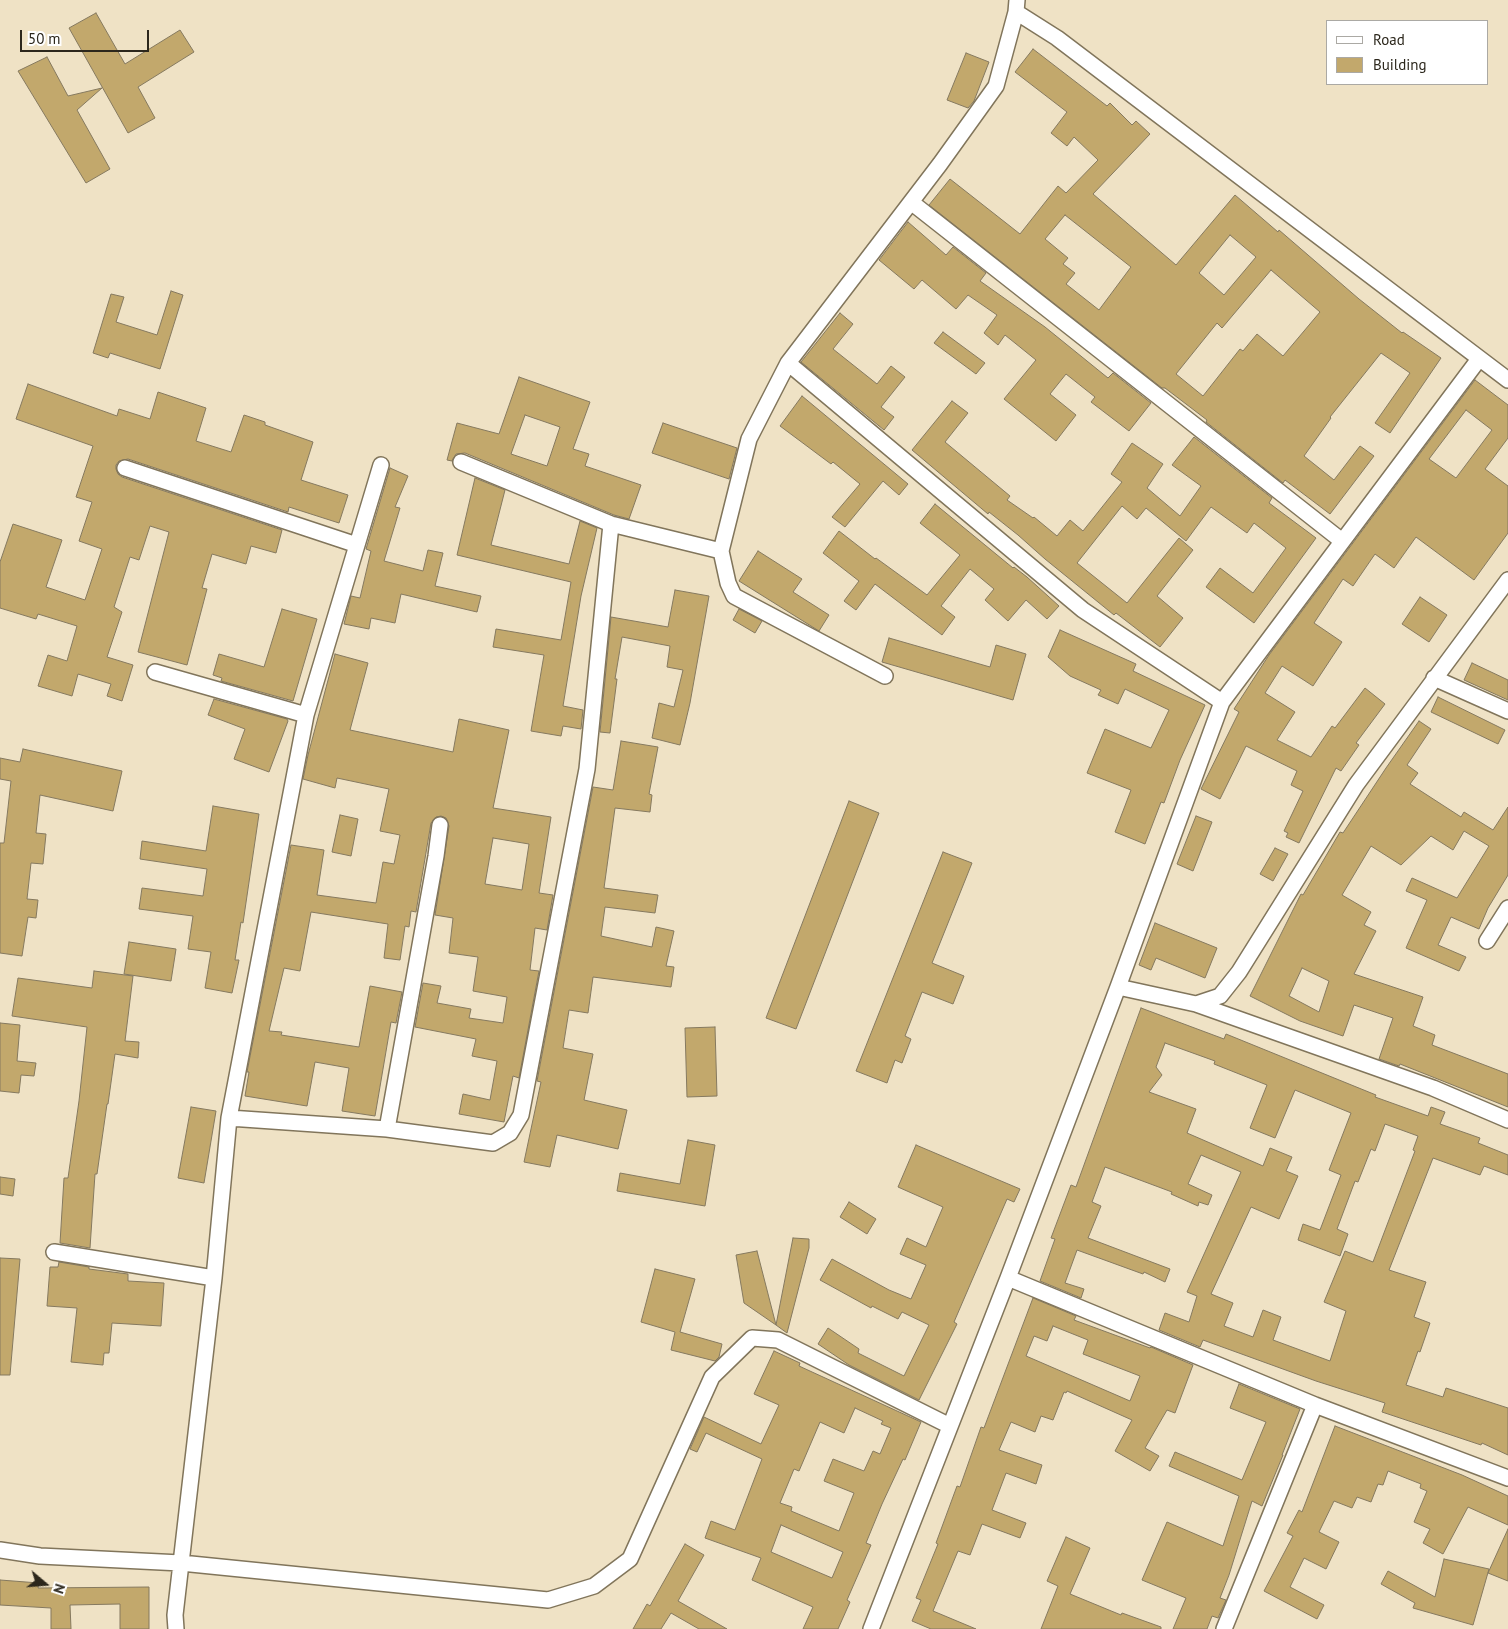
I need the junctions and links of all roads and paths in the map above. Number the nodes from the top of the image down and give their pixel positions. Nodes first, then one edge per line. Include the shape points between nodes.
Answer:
1 (1017, 6) edge
2 (911, 202) junction
3 (1478, 359) junction
4 (788, 362) junction
5 (1508, 380) edge
6 (461, 462) dead end
7 (381, 465) dead end
8 (125, 468) dead end
9 (611, 524) junction
10 (1342, 541) junction
11 (357, 545) junction
12 (721, 551) junction
13 (1508, 580) edge
14 (155, 672) dead end
15 (886, 676) dead end
16 (1434, 678) junction
17 (1222, 702) junction
18 (1508, 712) edge
19 (306, 715) junction
20 (440, 825) dead end
21 (1508, 908) edge
22 (1486, 941) dead end
23 (1118, 987) junction
24 (1196, 1004) junction
25 (229, 1118) junction
26 (1508, 1120) edge
27 (387, 1129) junction
28 (54, 1252) dead end
29 (214, 1278) junction
30 (1008, 1278) junction
31 (1315, 1405) junction
32 (950, 1426) junction
33 (1508, 1478) edge
34 (0, 1550) edge
35 (181, 1563) junction
36 (176, 1629) edge
37 (871, 1629) edge
38 (1224, 1629) edge

1 - 2 street via 996,86
1 - 3 street
2 - 4 street
2 - 10 street
3 - 5 street
3 - 10 street
4 - 12 street via 749,440
4 - 17 street via 1083,610
6 - 9 street
7 - 11 street
8 - 11 street
9 - 12 street
9 - 27 street via 587,769 521,1115 510,1133 493,1143
10 - 17 street
11 - 19 street
12 - 15 street via 734,596
13 - 16 street
14 - 19 street
16 - 18 street
16 - 24 street via 1356,784 1239,972 1220,996
17 - 23 street
19 - 25 street
20 - 27 street
21 - 22 street
23 - 24 street
23 - 30 street
24 - 26 street via 1433,1088
25 - 27 street
25 - 29 street
28 - 29 street
29 - 35 street
30 - 31 street
30 - 32 street
31 - 33 street
31 - 38 street
32 - 35 street via 778,1340 752,1338 712,1376 630,1559 594,1586 548,1600
32 - 37 street
34 - 35 street via 40,1556
35 - 36 street

